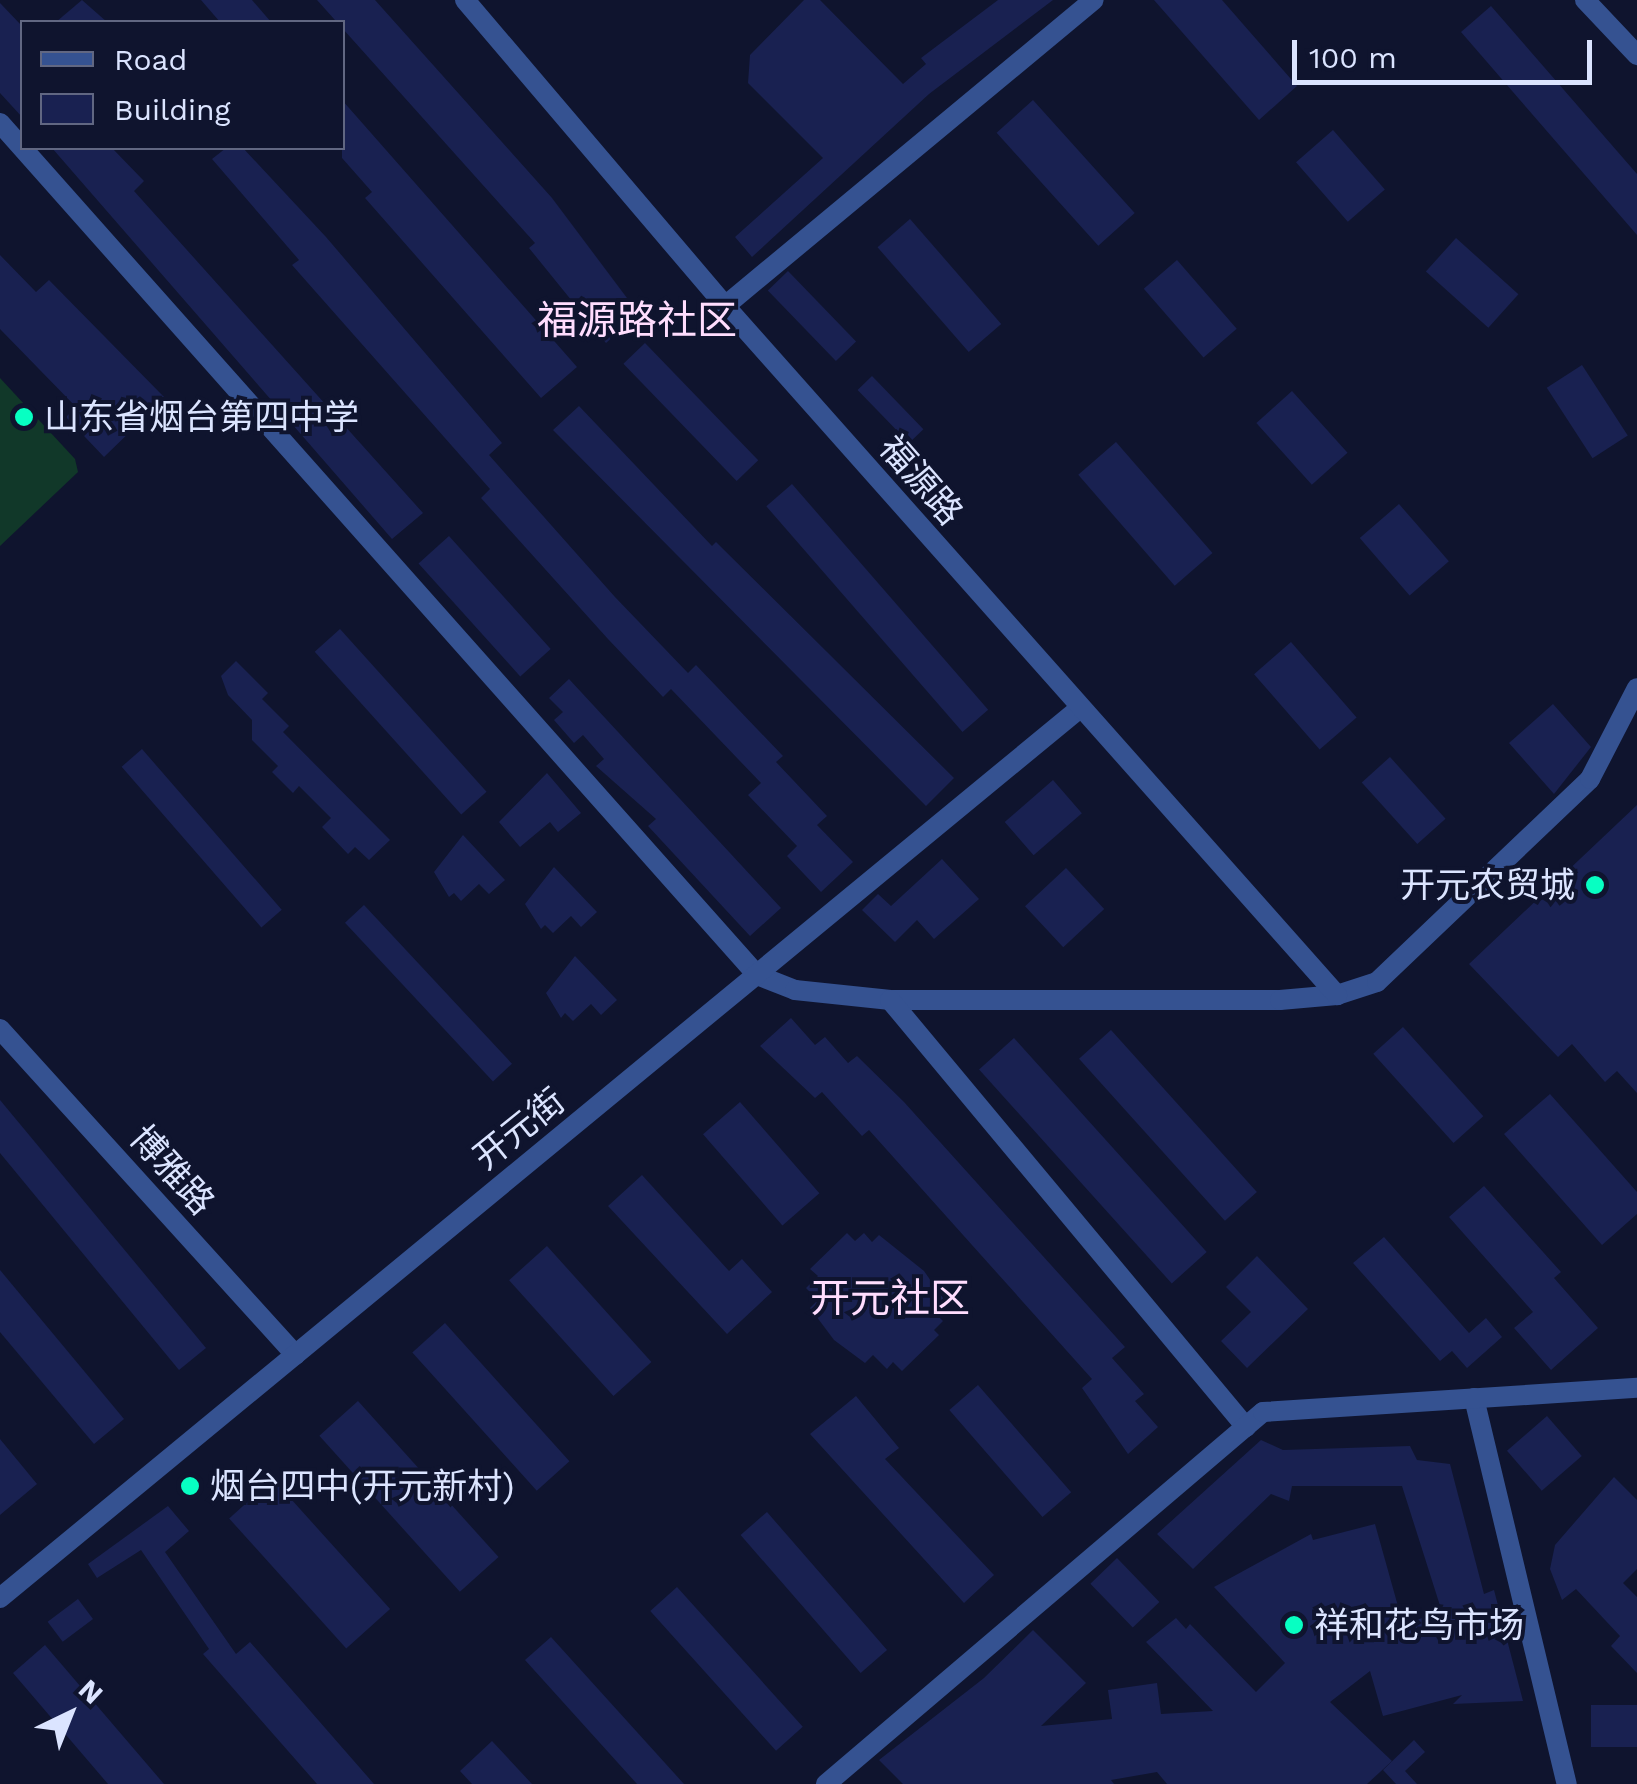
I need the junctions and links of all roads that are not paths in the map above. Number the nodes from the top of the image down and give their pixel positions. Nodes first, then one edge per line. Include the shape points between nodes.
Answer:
1 (465, 0) edge
2 (1093, 0) edge
3 (1585, 0) edge
4 (1637, 55) edge
5 (0, 124) edge
6 (20, 146) edge
7 (23, 150) edge
8 (725, 306) junction
9 (1637, 688) edge
10 (1080, 709) junction
11 (757, 975) junction
12 (1337, 995) junction
13 (890, 1000) junction
14 (0, 1029) edge
15 (296, 1354) junction
16 (1637, 1388) edge
17 (1474, 1398) junction
18 (1246, 1427) junction
19 (0, 1598) edge
20 (826, 1784) edge
21 (1567, 1784) edge

1 - 8 street, 福源路
2 - 8 street
3 - 4 street
5 - 6 street
7 - 11 street
8 - 10 street, 福源路
9 - 12 street via 1590,778 1377,982
10 - 11 street, 开元街
10 - 12 street, 福源路
11 - 13 street via 796,990
11 - 15 street, 开元街
12 - 13 street
13 - 18 street
14 - 15 street, 博雅路
15 - 19 street, 开元街
16 - 17 street
17 - 18 street via 1263,1412
17 - 21 street
18 - 20 street

